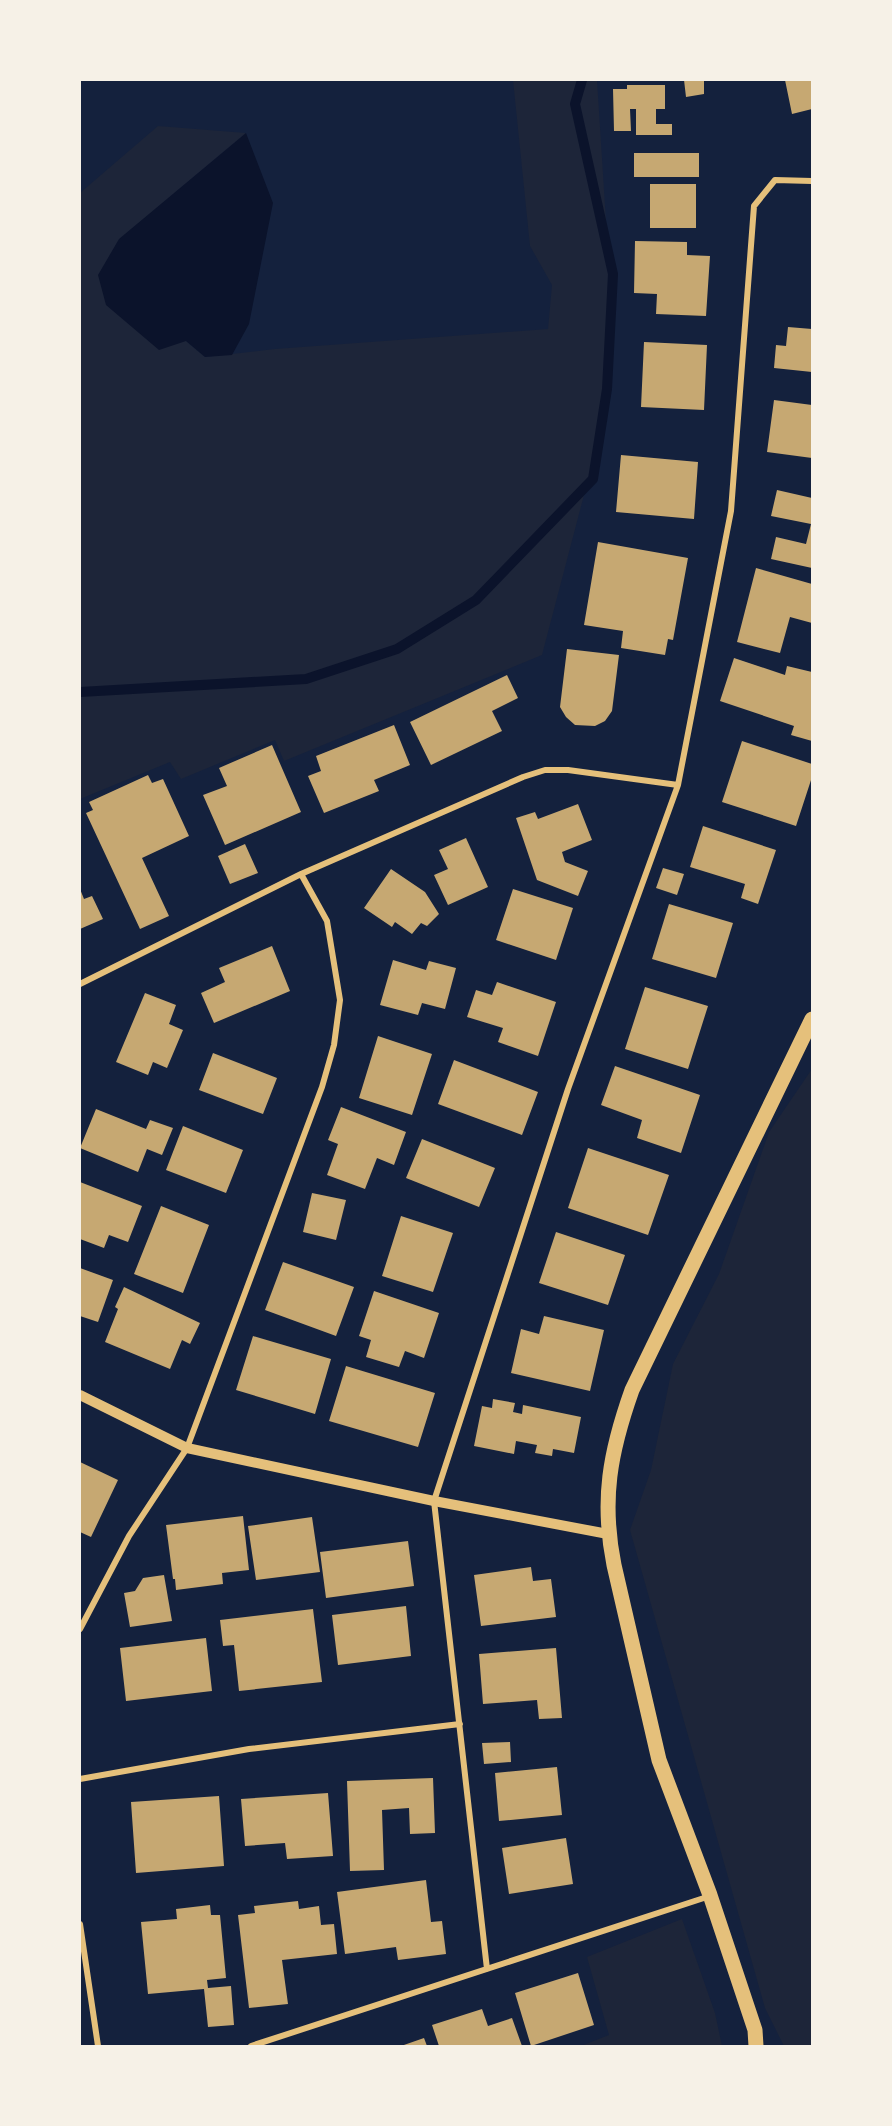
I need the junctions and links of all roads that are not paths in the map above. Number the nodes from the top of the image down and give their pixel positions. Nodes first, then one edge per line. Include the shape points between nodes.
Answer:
1 (813, 181) edge
2 (678, 785) junction
3 (301, 874) junction
4 (80, 984) edge
5 (813, 1019) edge
6 (80, 1395) edge
7 (187, 1448) junction
8 (434, 1501) junction
9 (608, 1534) junction
10 (80, 1629) edge
11 (460, 1724) junction
12 (80, 1779) edge
13 (710, 1895) junction
14 (80, 1924) edge
15 (487, 1969) junction
16 (98, 2046) edge
17 (251, 2046) edge
18 (756, 2046) edge

1 - 2 street via 775,180 754,206 731,511
2 - 3 street via 545,770
2 - 8 street via 568,1089
3 - 4 street
3 - 7 street via 327,921 340,1000 334,1045 322,1088
5 - 9 main road via 632,1390 617,1432 611,1466
6 - 7 street
7 - 8 street
7 - 10 street via 129,1536
8 - 9 street
8 - 11 street
9 - 13 main road via 659,1760
11 - 12 street via 249,1749
11 - 15 street
13 - 15 street
13 - 18 main road via 755,2030
14 - 16 street
15 - 17 street

